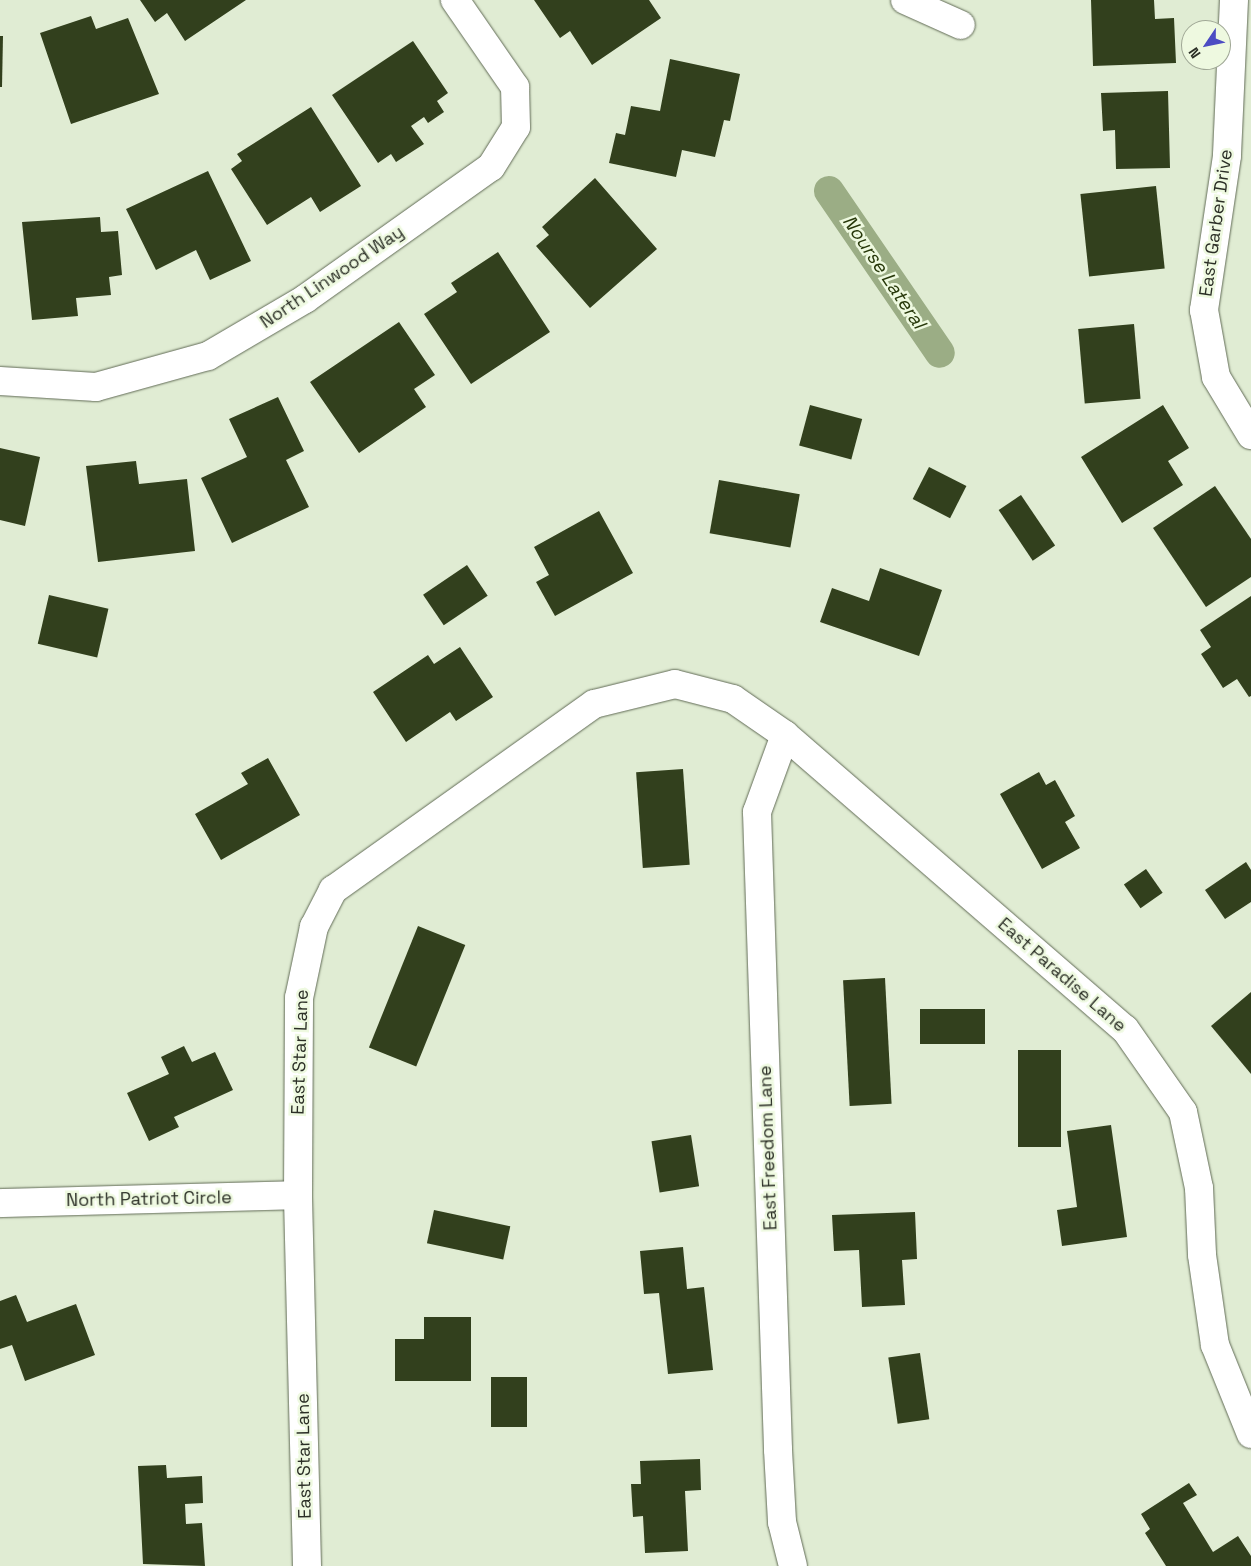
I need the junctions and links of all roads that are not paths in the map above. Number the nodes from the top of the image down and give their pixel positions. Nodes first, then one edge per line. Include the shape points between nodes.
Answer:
1 (455, 0) edge
2 (905, 0) edge
3 (1234, 0) edge
4 (962, 25) dead end
5 (0, 381) edge
6 (1251, 435) edge
7 (785, 735) junction
8 (298, 1195) junction
9 (0, 1203) edge
10 (1251, 1434) edge
11 (307, 1566) edge
12 (792, 1566) edge

1 - 5 street, North Linwood Way via 515,87 516,127 491,167 305,299 208,356 96,387
2 - 4 street
3 - 6 street, East Garber Drive via 1227,156 1204,310 1216,377
7 - 8 street, East Star Lane via 733,699 676,684 594,704 333,890 314,927 299,998
7 - 10 street, East Paradise Lane via 1125,1029 1183,1112 1199,1188 1202,1255 1215,1345
7 - 12 street, East Freedom Lane via 757,812 778,1450 782,1522
8 - 9 street, North Patriot Circle
8 - 11 street, East Star Lane

